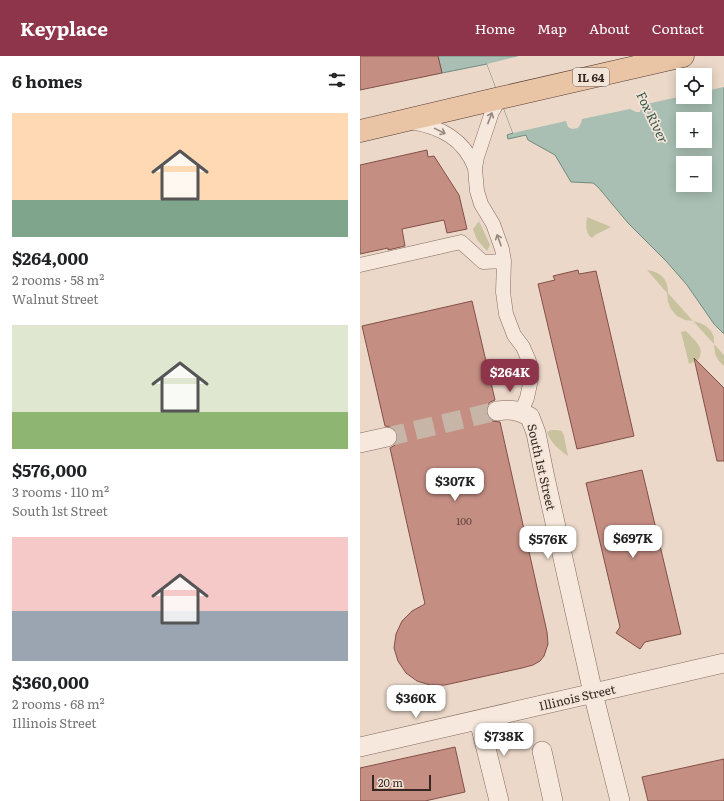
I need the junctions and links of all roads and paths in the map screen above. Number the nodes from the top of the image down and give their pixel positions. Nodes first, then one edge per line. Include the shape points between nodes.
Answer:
1 (683, 56) edge
2 (500, 98) junction
3 (403, 121) junction
4 (360, 131) edge
5 (475, 168) junction
6 (504, 261) junction
7 (360, 265) edge
8 (497, 411) tunnel mouth
9 (521, 412) junction
10 (387, 437) tunnel mouth
11 (360, 443) edge
12 (724, 663) edge
13 (593, 693) junction
14 (479, 720) junction
15 (360, 747) edge
16 (542, 751) dead end
17 (499, 801) edge
18 (553, 801) edge
19 (620, 801) edge

1 - 2 main road, IL 64
2 - 3 main road, IL 64
5 -> 2 street, South 1st Street via 482,140
3 - 4 main road, IL 64
3 -> 5 street, South 1st Street via 425,124 454,139 471,158
6 -> 5 street, South 1st Street via 493,224 481,204
6 - 7 street via 483,262 461,242
6 - 9 street, South 1st Street via 503,292 506,314 514,335 523,347 531,379
8 - 9 street via 509,409
9 - 13 street, South 1st Street via 530,417 536,433
10 - 11 street
12 - 13 street, Illinois Street
13 - 14 street, Illinois Street
13 - 19 street, South 1st Street
14 - 15 street, Illinois Street
14 - 17 street
16 - 18 street

